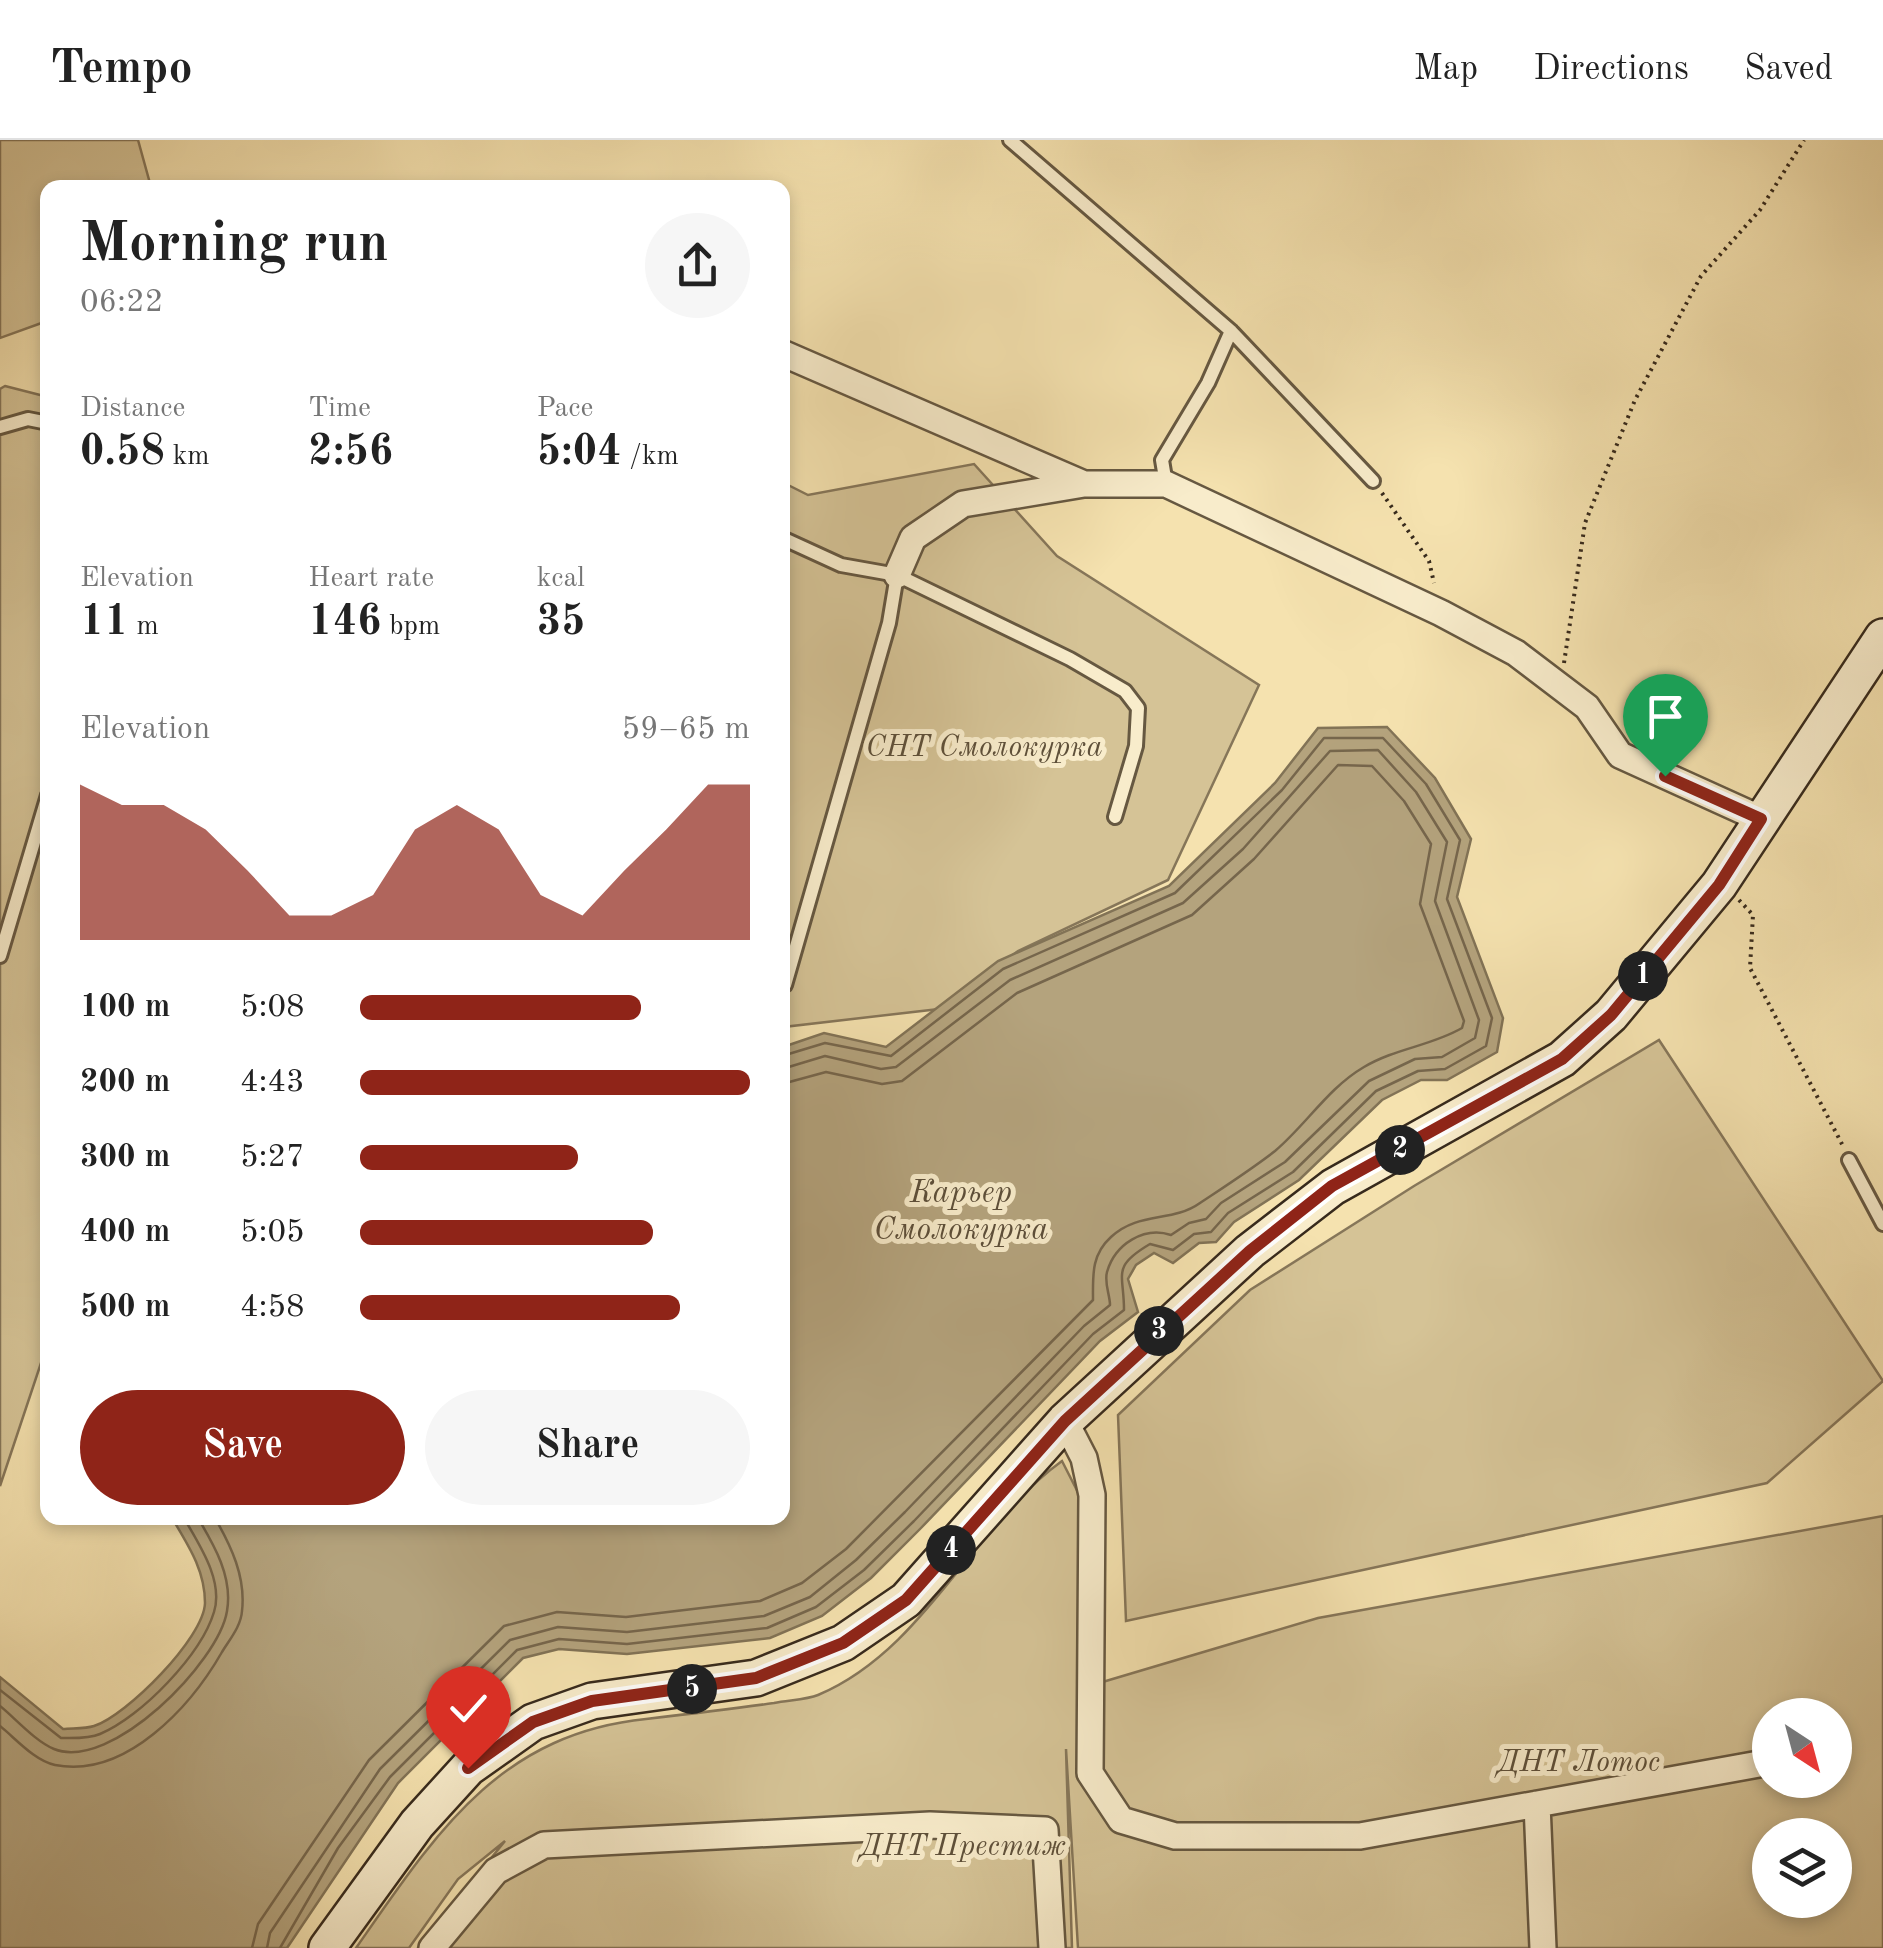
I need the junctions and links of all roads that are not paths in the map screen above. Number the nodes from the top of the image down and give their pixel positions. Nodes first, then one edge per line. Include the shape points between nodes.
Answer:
1 (1010, 140) edge
2 (1231, 332) junction
3 (790, 356) edge
4 (40, 421) edge
5 (0, 426) edge
6 (1373, 481) road end
7 (1084, 484) junction
8 (1166, 484) junction
9 (790, 542) edge
10 (897, 574) junction
11 (1883, 638) edge
12 (1116, 816) dead end
13 (1761, 819) junction
14 (40, 823) edge
15 (0, 956) edge
16 (790, 968) edge
17 (1849, 1160) road end
18 (1883, 1224) edge
19 (1065, 1421) junction
20 (1752, 1765) edge
21 (1537, 1804) junction
22 (327, 1948) edge
23 (432, 1948) edge
24 (1052, 1948) edge
25 (1543, 1948) edge

1 - 2 lane
2 - 6 lane
2 - 8 lane via 1162,460
3 - 7 street
4 - 5 lane
7 - 8 street
7 - 10 street via 963,504 913,538
8 - 13 street via 1516,653 1586,706 1620,755
9 - 10 lane via 841,565
10 - 12 lane via 1125,691 1138,708 1136,746
10 - 16 lane via 889,623
11 - 13 street
13 - 19 street via 1719,885 1611,1015 1562,1059 1332,1186 1209,1287
14 - 15 lane
17 - 18 lane
19 - 21 street via 1084,1458 1092,1495 1090,1774 1120,1820 1176,1836 1360,1836
19 - 22 street via 906,1600 843,1643 756,1678 592,1701 533,1722 468,1768 417,1824
20 - 21 street
21 - 25 street
23 - 24 street via 496,1871 544,1845 930,1825 1045,1830

